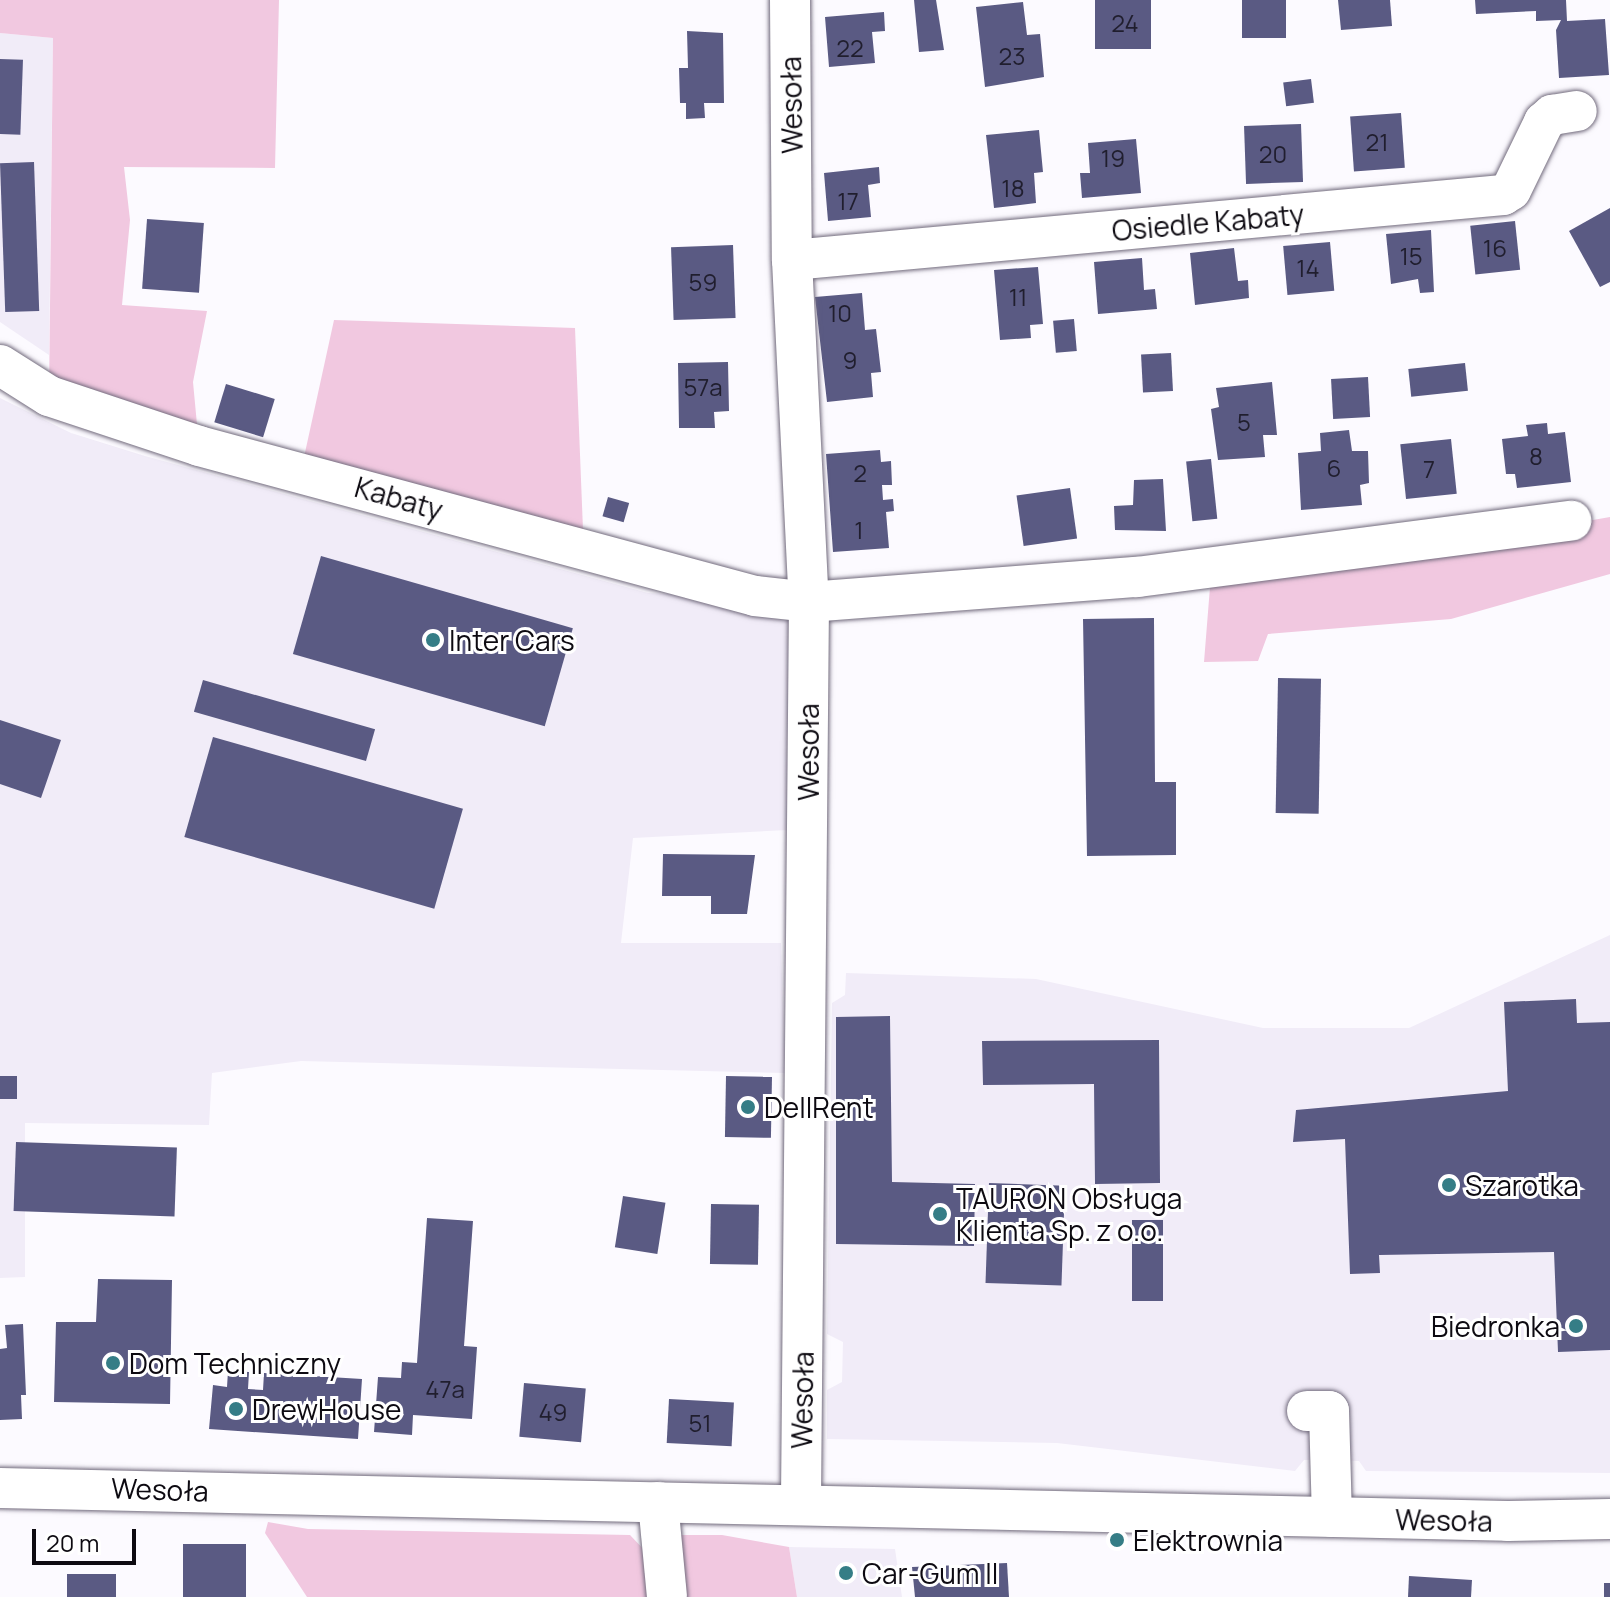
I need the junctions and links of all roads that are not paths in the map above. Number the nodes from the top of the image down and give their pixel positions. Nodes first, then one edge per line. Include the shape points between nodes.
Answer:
1 (790, 0) edge
2 (1577, 111) dead end
3 (792, 260) junction
4 (0, 365) edge
5 (1571, 521) dead end
6 (809, 602) junction
7 (1307, 1411) dead end
8 (0, 1488) edge
9 (658, 1502) junction
10 (801, 1505) junction
11 (1332, 1517) junction
12 (1610, 1519) edge
13 (1559, 1522) junction
14 (1610, 1530) edge
15 (667, 1597) edge

1 - 3 street, Wesoła
2 - 3 street, Osiedle Kabaty via 1552,115 1544,122 1511,190 1503,195
3 - 6 street, Wesoła
4 - 6 street, Kabaty via 49,396 199,446 697,581
5 - 6 street via 1137,577
6 - 10 street, Wesoła
7 - 11 street via 1329,1411
8 - 9 street, Wesoła
9 - 10 street, Wesoła
9 - 15 street
10 - 11 street, Wesoła
11 - 13 street, Wesoła
12 - 13 street, Wesoła
13 - 14 street, Wesoła

